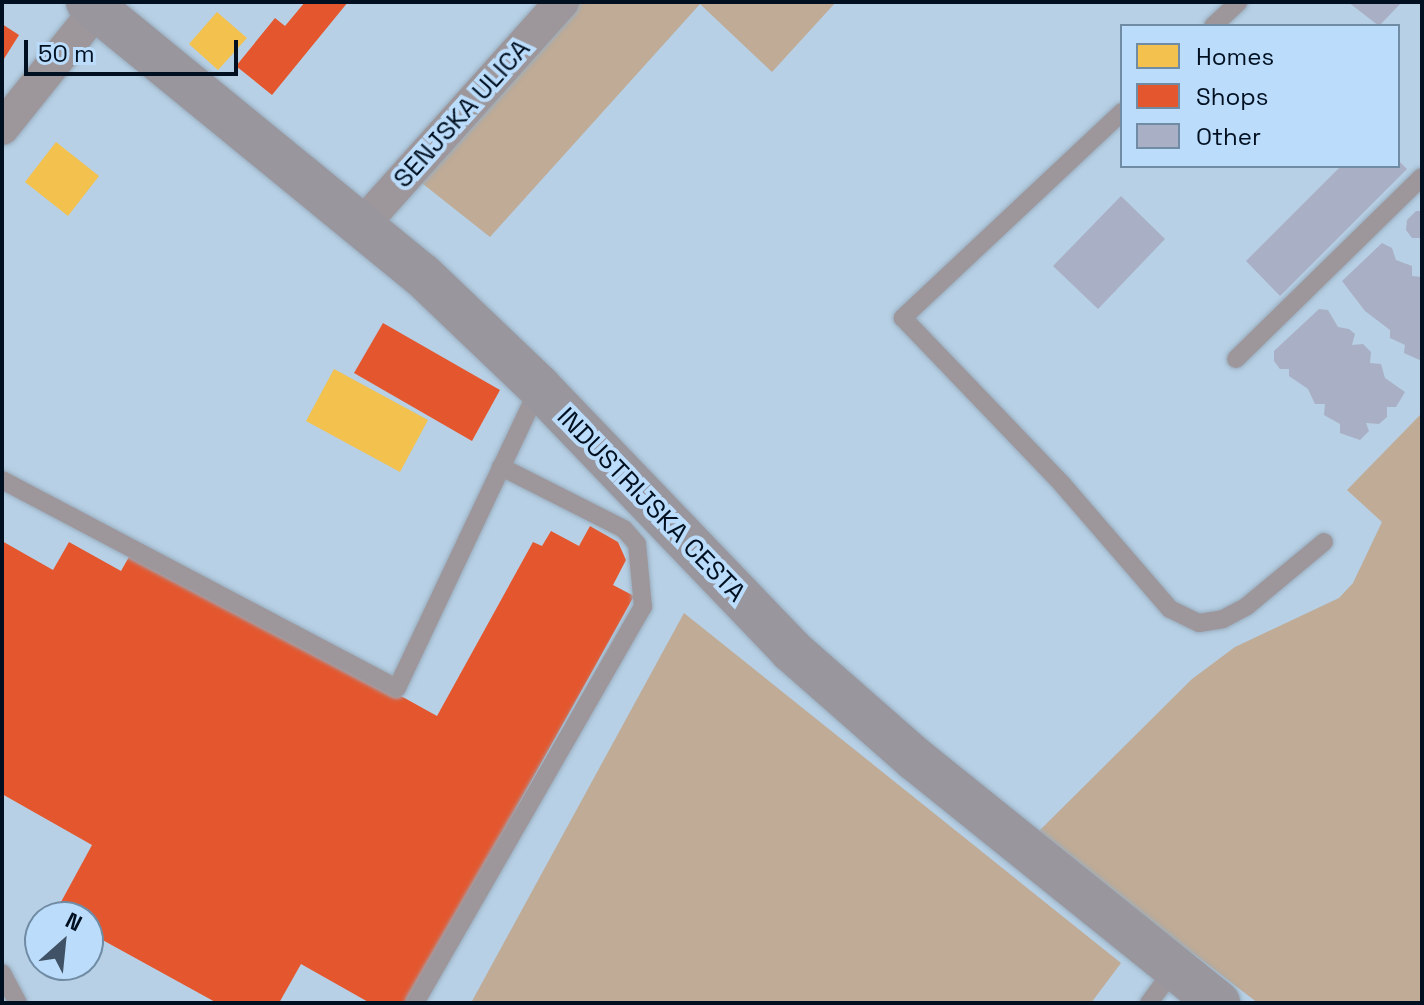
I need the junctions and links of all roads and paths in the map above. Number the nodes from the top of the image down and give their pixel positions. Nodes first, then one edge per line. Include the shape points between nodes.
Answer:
1 (562, 2) edge
2 (1239, 2) edge
3 (96, 5) edge
4 (1215, 24) edge
5 (1120, 114) edge
6 (2, 128) edge
7 (1422, 177) edge
8 (361, 226) junction
9 (1236, 359) dead end
10 (539, 387) junction
11 (501, 467) junction
12 (2, 480) edge
13 (1324, 542) dead end
14 (1174, 969) junction
15 (2, 973) edge
16 (18, 1003) edge
17 (415, 1003) edge
18 (1149, 1003) edge
19 (1218, 1003) edge

1 - 8 street, SENJSKA ULICA
2 - 4 lane
3 - 6 street
3 - 8 street, INDUSTRIJSKA CESTA
5 - 13 lane via 903,318 1062,484 1170,609 1199,623 1223,619 1247,606
7 - 9 lane
8 - 10 street, INDUSTRIJSKA CESTA via 432,284
10 - 11 lane
10 - 14 street, INDUSTRIJSKA CESTA via 791,650 1017,846
11 - 12 lane via 397,688
11 - 17 lane via 624,529 637,544 643,607
14 - 18 lane
14 - 19 street, INDUSTRIJSKA CESTA
15 - 16 lane

